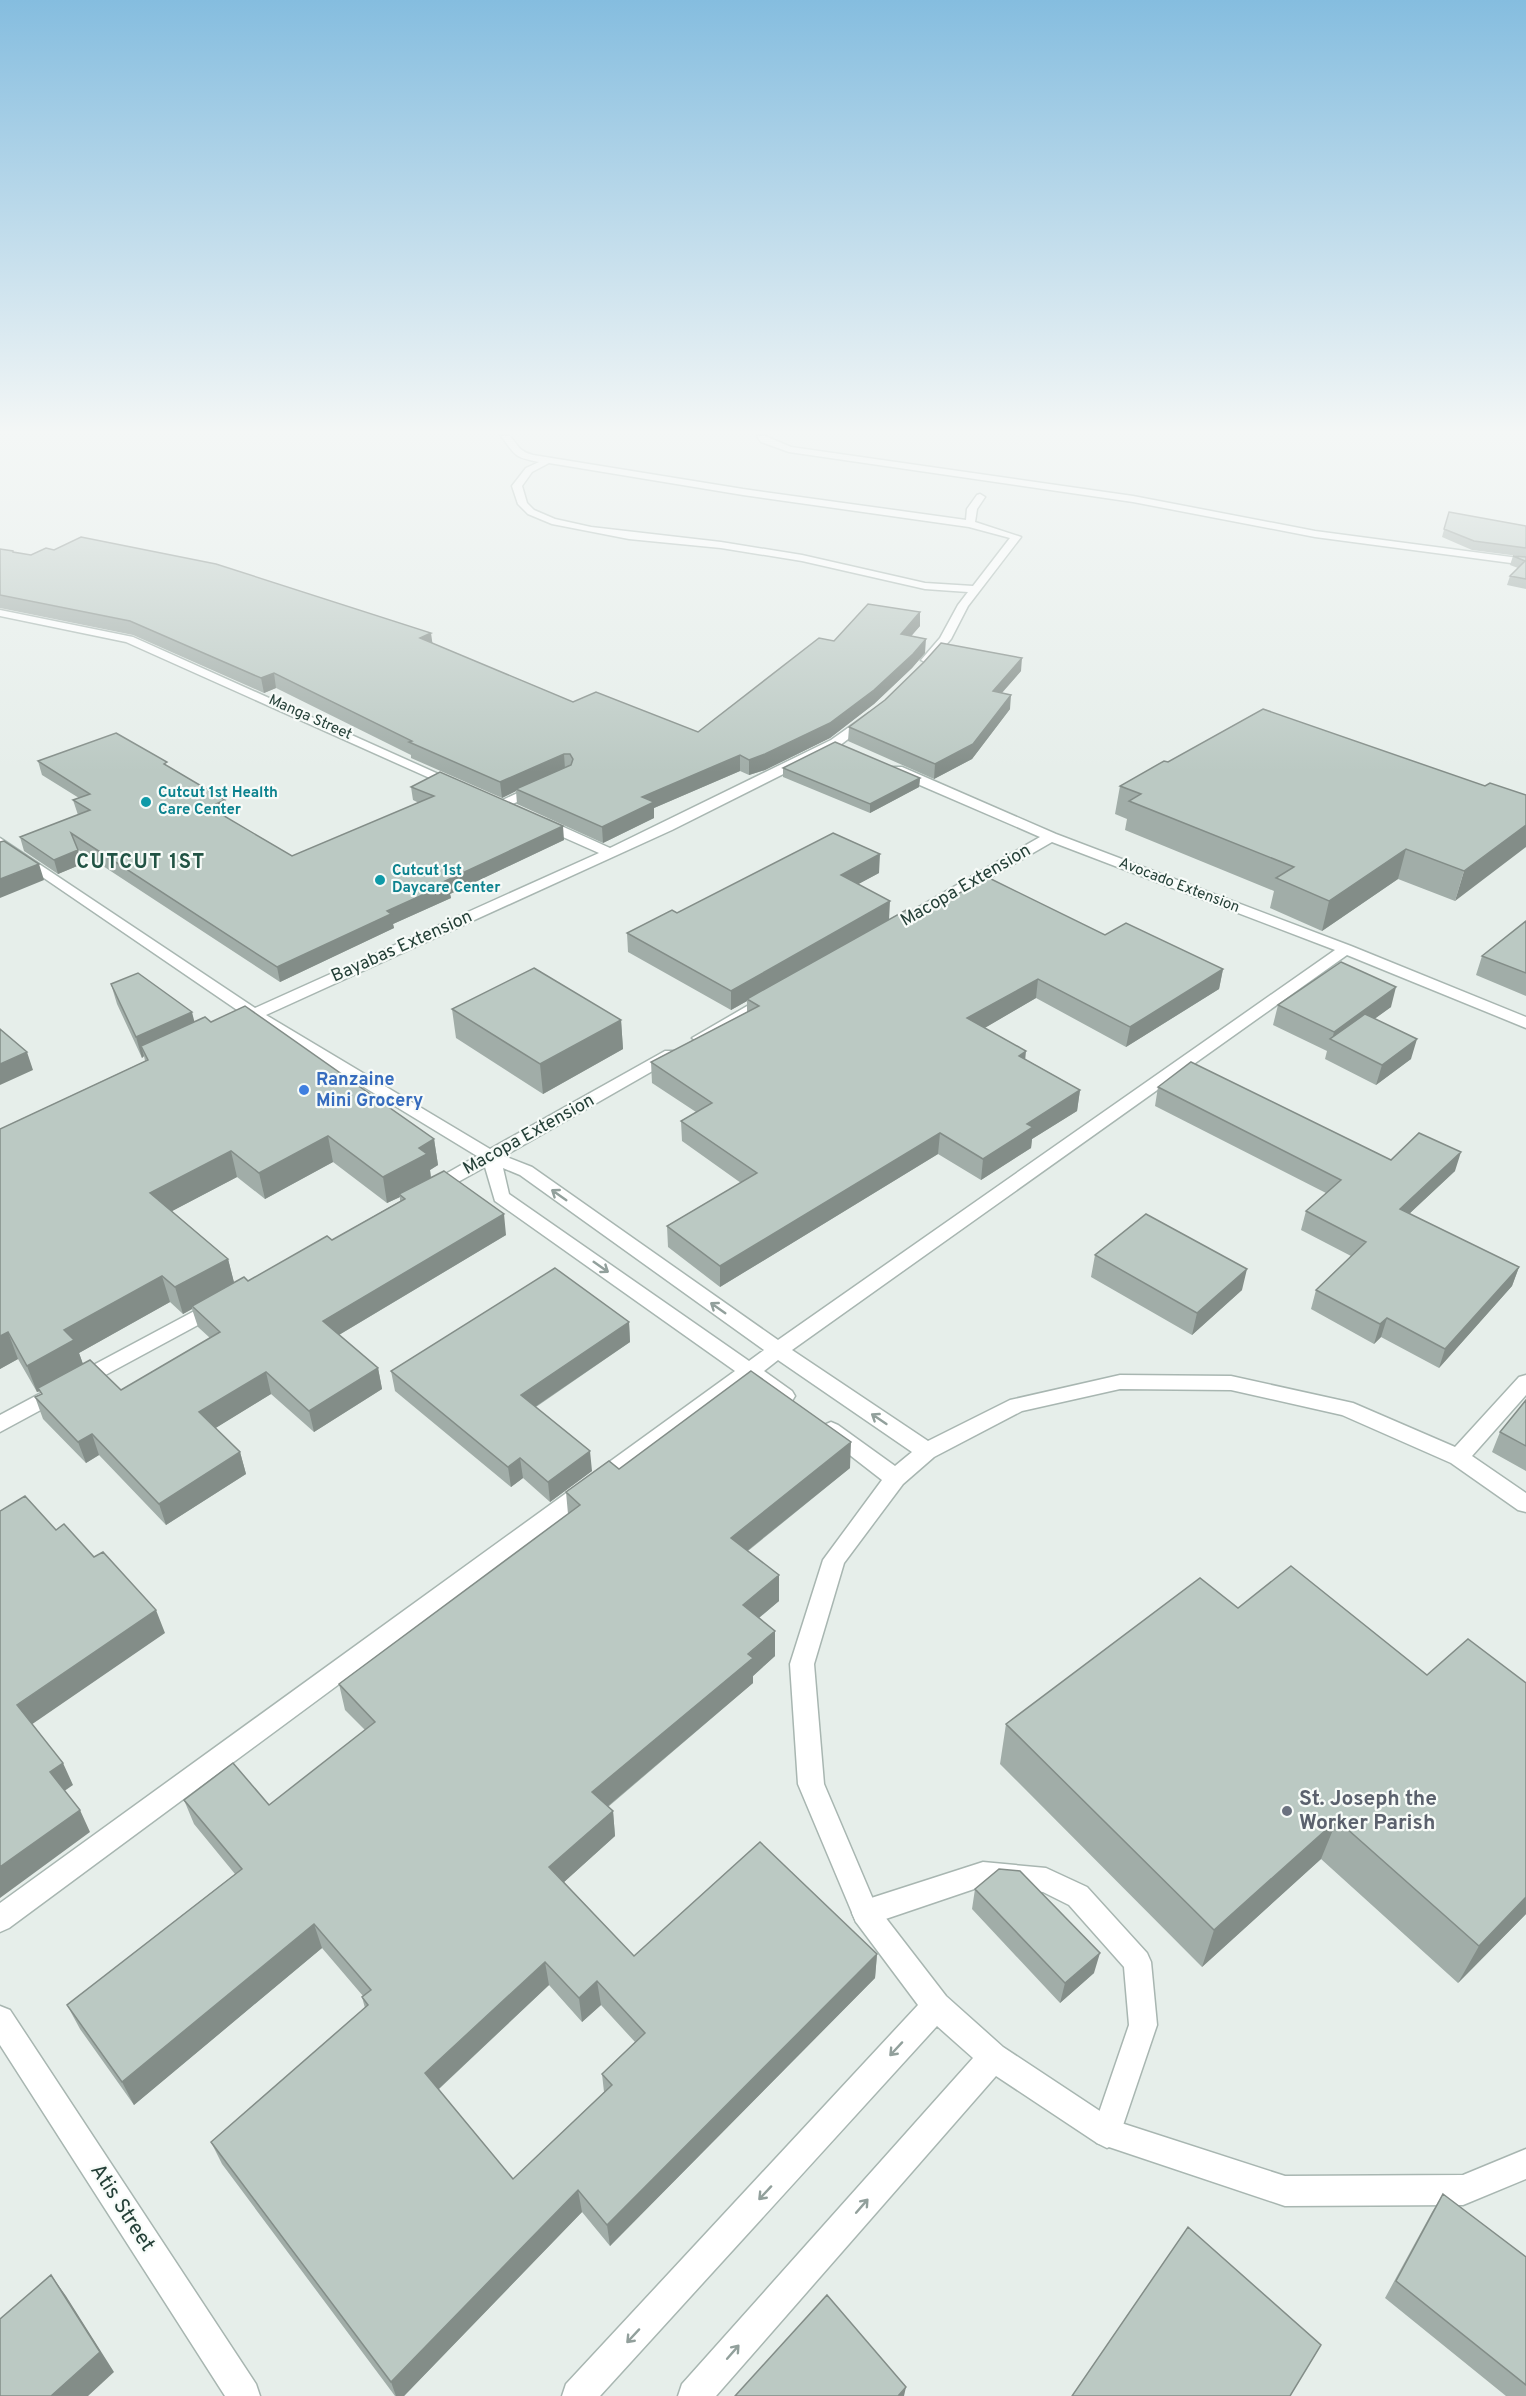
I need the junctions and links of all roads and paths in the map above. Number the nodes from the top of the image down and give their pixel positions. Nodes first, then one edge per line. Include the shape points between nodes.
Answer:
1 (738, 548) edge
2 (1008, 548) edge
3 (1419, 548) edge
4 (1526, 562) edge
5 (925, 586) junction
6 (976, 589) junction
7 (963, 605) junction
8 (0, 613) edge
9 (918, 672) edge
10 (879, 709) edge
11 (889, 766) edge
12 (555, 780) edge
13 (469, 790) edge
14 (501, 804) edge
15 (533, 819) edge
16 (1052, 837) junction
17 (0, 842) edge
18 (610, 853) junction
19 (886, 932) edge
20 (1346, 949) junction
21 (782, 991) edge
22 (254, 1014) junction
23 (1526, 1023) edge
24 (222, 1029) edge
25 (492, 1157) junction
26 (418, 1197) edge
27 (230, 1299) edge
28 (778, 1350) junction
29 (750, 1370) junction
30 (1526, 1382) edge
31 (0, 1424) edge
32 (927, 1451) junction
33 (1458, 1457) junction
34 (895, 1478) junction
35 (1526, 1504) edge
36 (865, 1913) junction
37 (0, 1919) edge
38 (936, 2006) junction
39 (0, 2020) edge
40 (993, 2057) junction
41 (1107, 2133) junction
42 (1526, 2164) edge
43 (244, 2396) edge
44 (578, 2396) edge
45 (694, 2396) edge

1 - 5 street
2 - 6 street
3 - 4 street
5 - 6 street
5 - 7 street
6 - 7 street
7 - 9 street via 945,639
8 - 13 street, Manga Street via 129,639
10 - 18 street, Bayabas Extension via 840,745
11 - 16 street, Avocado Extension
12 - 14 street
15 - 18 street
16 - 19 street, Macopa Extension
16 - 20 street, Avocado Extension
17 - 22 street
18 - 22 street, Bayabas Extension
20 - 23 street, Avocado Extension
20 - 28 street
21 - 25 street, Macopa Extension
22 - 24 street, Bayabas Extension
22 - 25 street
25 - 26 street, Macopa Extension
28 -> 25 street via 526,1171
25 -> 29 street via 501,1197
27 - 31 street
28 - 29 street
32 -> 28 street
29 - 34 street
29 - 37 street
30 - 33 street
32 - 33 street via 1017,1404 1120,1382 1231,1383 1346,1407
32 - 34 street
33 - 35 street
34 - 36 street via 834,1560 802,1664 811,1784
36 - 38 street
36 - 41 street via 983,1874 1046,1880 1078,1896 1137,1962 1143,2025
38 - 40 street
38 -> 44 street
39 - 43 street, Atis Street
40 - 41 street
45 -> 40 street
41 - 42 street via 1285,2191 1462,2190

